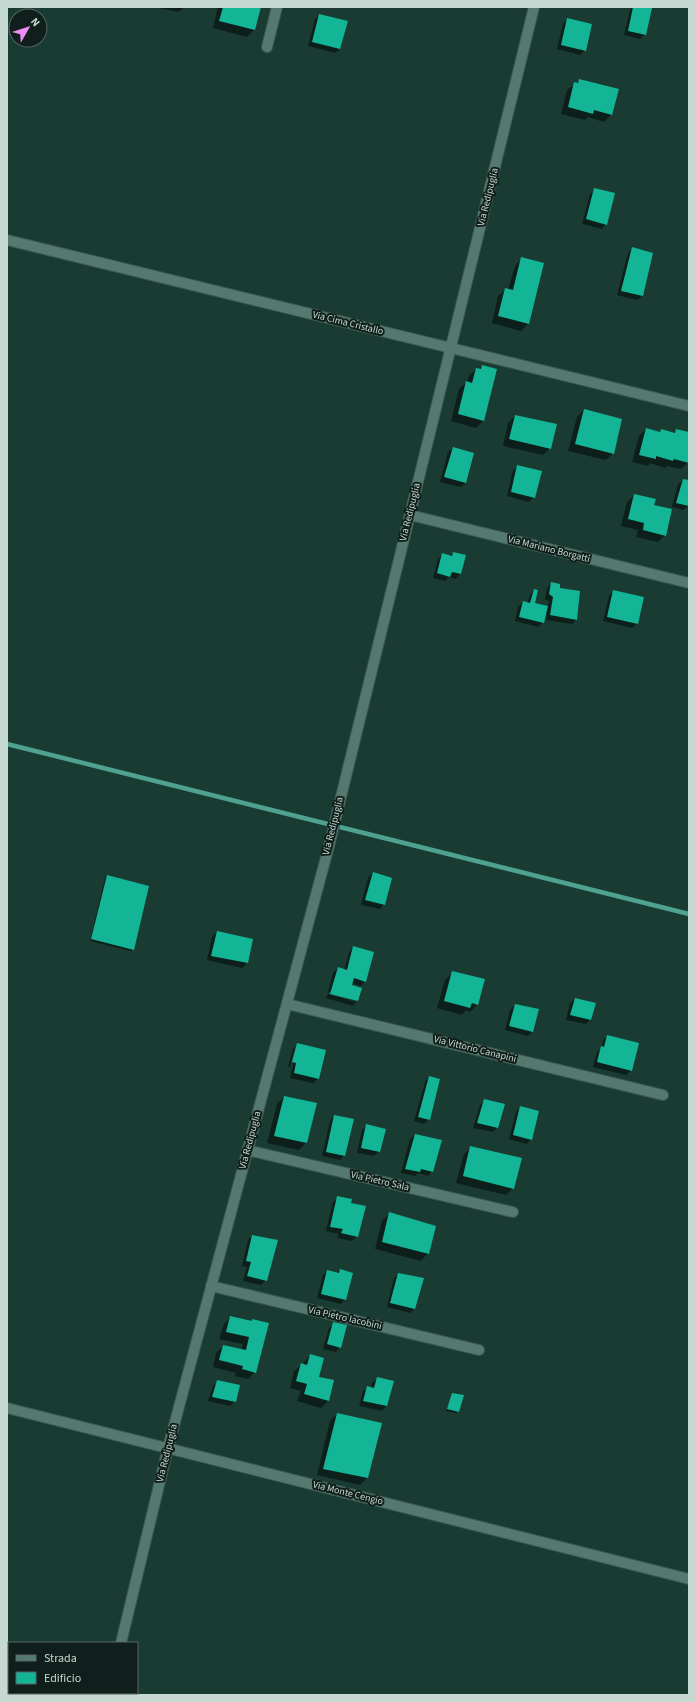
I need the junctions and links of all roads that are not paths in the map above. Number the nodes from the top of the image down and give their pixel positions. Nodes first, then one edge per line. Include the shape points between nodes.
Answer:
1 (277, 7) edge
2 (534, 7) edge
3 (267, 47) dead end
4 (7, 240) edge
5 (451, 348) junction
6 (689, 406) edge
7 (410, 515) junction
8 (689, 583) edge
9 (286, 1004) junction
10 (663, 1095) dead end
11 (247, 1150) junction
12 (512, 1212) dead end
13 (211, 1286) junction
14 (479, 1350) dead end
15 (7, 1408) edge
16 (168, 1448) junction
17 (689, 1579) edge
18 (121, 1642) edge

1 - 3 street
2 - 5 street, Via Redipuglia
4 - 5 street, Via Cima Cristallo
5 - 6 street, Via Cima Cristallo
5 - 7 street, Via Redipuglia
7 - 8 street, Via Mariano Borgatti
7 - 9 street, Via Redipuglia via 329,846
9 - 10 street, Via Vittorio Canapini
9 - 11 street, Via Redipuglia
11 - 12 street, Via Pietro Sala
11 - 13 street, Via Redipuglia
13 - 14 street, Via Pietro Iacobini
13 - 16 street, Via Redipuglia
15 - 16 street, Via Monte Cengio
16 - 17 street, Via Monte Cengio
16 - 18 street, Via Redipuglia

